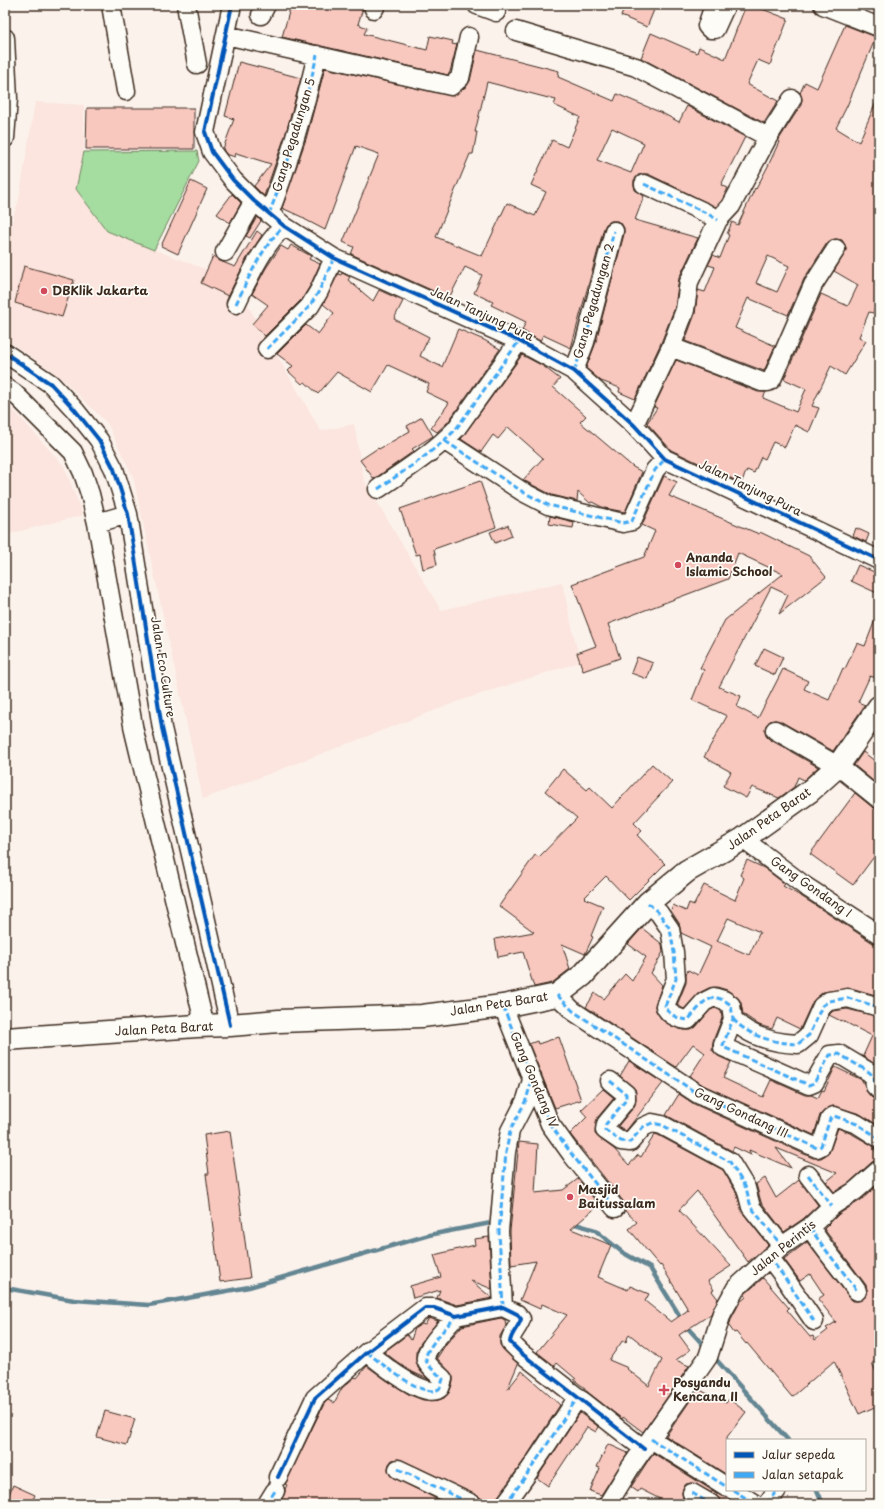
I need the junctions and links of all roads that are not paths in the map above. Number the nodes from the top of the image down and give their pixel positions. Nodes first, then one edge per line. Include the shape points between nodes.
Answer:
1 (111, 5) edge
2 (186, 5) edge
3 (232, 5) edge
4 (477, 5) edge
5 (714, 5) edge
6 (726, 5) edge
7 (823, 5) edge
8 (496, 12) dead end
9 (879, 27) edge
10 (516, 31) dead end
11 (226, 35) junction
12 (469, 37) dead end
13 (5, 38) edge
14 (317, 56) junction
15 (197, 64) dead end
16 (126, 91) dead end
17 (792, 98) dead end
18 (768, 137) junction
19 (5, 138) edge
20 (644, 184) dead end
21 (254, 201) junction
22 (269, 214) junction
23 (718, 220) junction
24 (284, 226) junction
25 (614, 231) dead end
26 (836, 249) dead end
27 (225, 252) dead end
28 (334, 258) junction
29 (236, 304) dead end
30 (519, 341) junction
31 (671, 347) junction
32 (267, 348) dead end
33 (5, 353) edge
34 (574, 371) junction
35 (5, 387) edge
36 (634, 425) junction
37 (445, 441) junction
38 (665, 459) junction
39 (378, 489) dead end
40 (128, 514) junction
41 (96, 523) junction
42 (879, 560) edge
43 (879, 707) edge
44 (775, 730) dead end
45 (838, 766) junction
46 (879, 799) edge
47 (743, 839) junction
48 (648, 903) junction
49 (879, 934) edge
50 (557, 995) junction
51 (503, 1006) junction
52 (879, 1007) edge
53 (733, 1019) junction
54 (230, 1025) junction
55 (197, 1026) junction
56 (5, 1039) edge
57 (532, 1080) junction
58 (610, 1081) dead end
59 (879, 1090) edge
60 (879, 1138) edge
61 (879, 1170) edge
62 (808, 1174) dead end
63 (832, 1206) junction
64 (615, 1208) dead end
65 (810, 1227) junction
66 (775, 1252) junction
67 (857, 1291) dead end
68 (503, 1307) junction
69 (456, 1316) junction
70 (814, 1321) dead end
71 (367, 1352) junction
72 (578, 1397) junction
73 (647, 1444) junction
74 (398, 1469) dead end
75 (726, 1486) edge
76 (273, 1491) edge
77 (734, 1491) edge
78 (776, 1491) edge
79 (692, 1493) dead end
80 (472, 1504) edge
81 (505, 1504) edge
82 (608, 1504) edge
83 (711, 1504) edge
84 (755, 1504) edge
85 (767, 1504) edge

1 - 16 street
2 - 15 street
3 - 11 street, Jalan Tanjung Pura
4 - 8 street
5 - 6 street via 707,21 710,29 715,29 718,25
7 - 9 street
10 - 18 street via 636,67
11 - 14 street
11 - 21 street, Jalan Tanjung Pura via 205,132 212,152 233,180
12 - 14 street via 460,78 451,86
13 - 19 street via 8,99
14 - 22 street, Gang Pegadungan 5 via 289,162
17 - 18 street
18 - 23 street via 731,206
20 - 23 street
21 - 22 street, Jalan Tanjung Pura
21 - 27 street
22 - 24 street, Jalan Tanjung Pura
23 - 31 street via 689,282 685,310
24 - 28 street, Jalan Tanjung Pura
24 - 29 street via 270,240
25 - 34 street, Gang Pegadungan 2 via 585,342
26 - 31 street via 813,285 772,379 768,382 762,382
28 - 30 street, Jalan Tanjung Pura
28 - 32 street via 310,306
30 - 34 street, Jalan Tanjung Pura
30 - 37 street
31 - 36 street
33 - 40 street, Jalan Eco Culture via 51,384 99,440 114,469
34 - 36 street, Jalan Tanjung Pura
35 - 41 street via 73,452 90,494
36 - 38 street, Jalan Tanjung Pura
37 - 38 street via 522,492 548,505 623,523 632,521 655,470
37 - 39 street
38 - 42 street, Jalan Tanjung Pura
40 - 41 street
40 - 54 street, Jalan Eco Culture via 162,728
41 - 55 street via 134,731 202,1014
43 - 45 main road, Jalan Peta Barat
44 - 45 street
45 - 46 street
45 - 47 main road, Jalan Peta Barat via 810,791
47 - 48 main road, Jalan Peta Barat via 687,871
47 - 49 street, Gang Gondang I via 805,886
48 - 50 main road, Jalan Peta Barat via 583,975
48 - 53 street via 670,929 676,979 664,1006 667,1012 679,1019 688,1020 704,1002 714,997 731,1005
50 - 51 main road, Jalan Peta Barat
50 - 60 street, Gang Gondang III via 573,1011 698,1094 817,1148 821,1146 830,1119 834,1116 857,1124
51 - 54 main road, Jalan Peta Barat via 422,1016
51 - 57 street, Gang Gondang IV
52 - 53 street via 848,998 829,1001 822,1006 809,1035 798,1044 770,1040 740,1026
53 - 59 street via 724,1047 809,1085 814,1082 830,1055 839,1054 869,1072
54 - 55 main road, Jalan Peta Barat
55 - 56 main road, Jalan Peta Barat
57 - 64 street, Gang Gondang IV via 550,1124
57 - 68 street via 526,1100 510,1131 506,1152 499,1231
58 - 66 street via 626,1094 626,1100 606,1124 605,1130 620,1141 630,1142 643,1126 652,1123 662,1125 730,1162 746,1188 751,1206
61 - 63 street, Jalan Perintis via 855,1191
62 - 63 street
63 - 65 street, Jalan Perintis
65 - 66 street, Jalan Perintis
65 - 67 street
66 - 70 street via 786,1280
66 - 73 street, Jalan Perintis via 736,1288 722,1313 710,1349
68 - 69 street
68 - 72 street via 521,1319 510,1342
69 - 71 street via 434,1308 425,1308
69 - 71 street via 426,1356 426,1361 443,1379 440,1387 435,1390 428,1391 402,1379
71 - 76 street via 316,1398
72 - 73 street
72 - 81 street
73 - 75 street
73 - 82 street, Jalan Perintis
74 - 80 street
77 - 84 street
78 - 85 street
79 - 83 street

